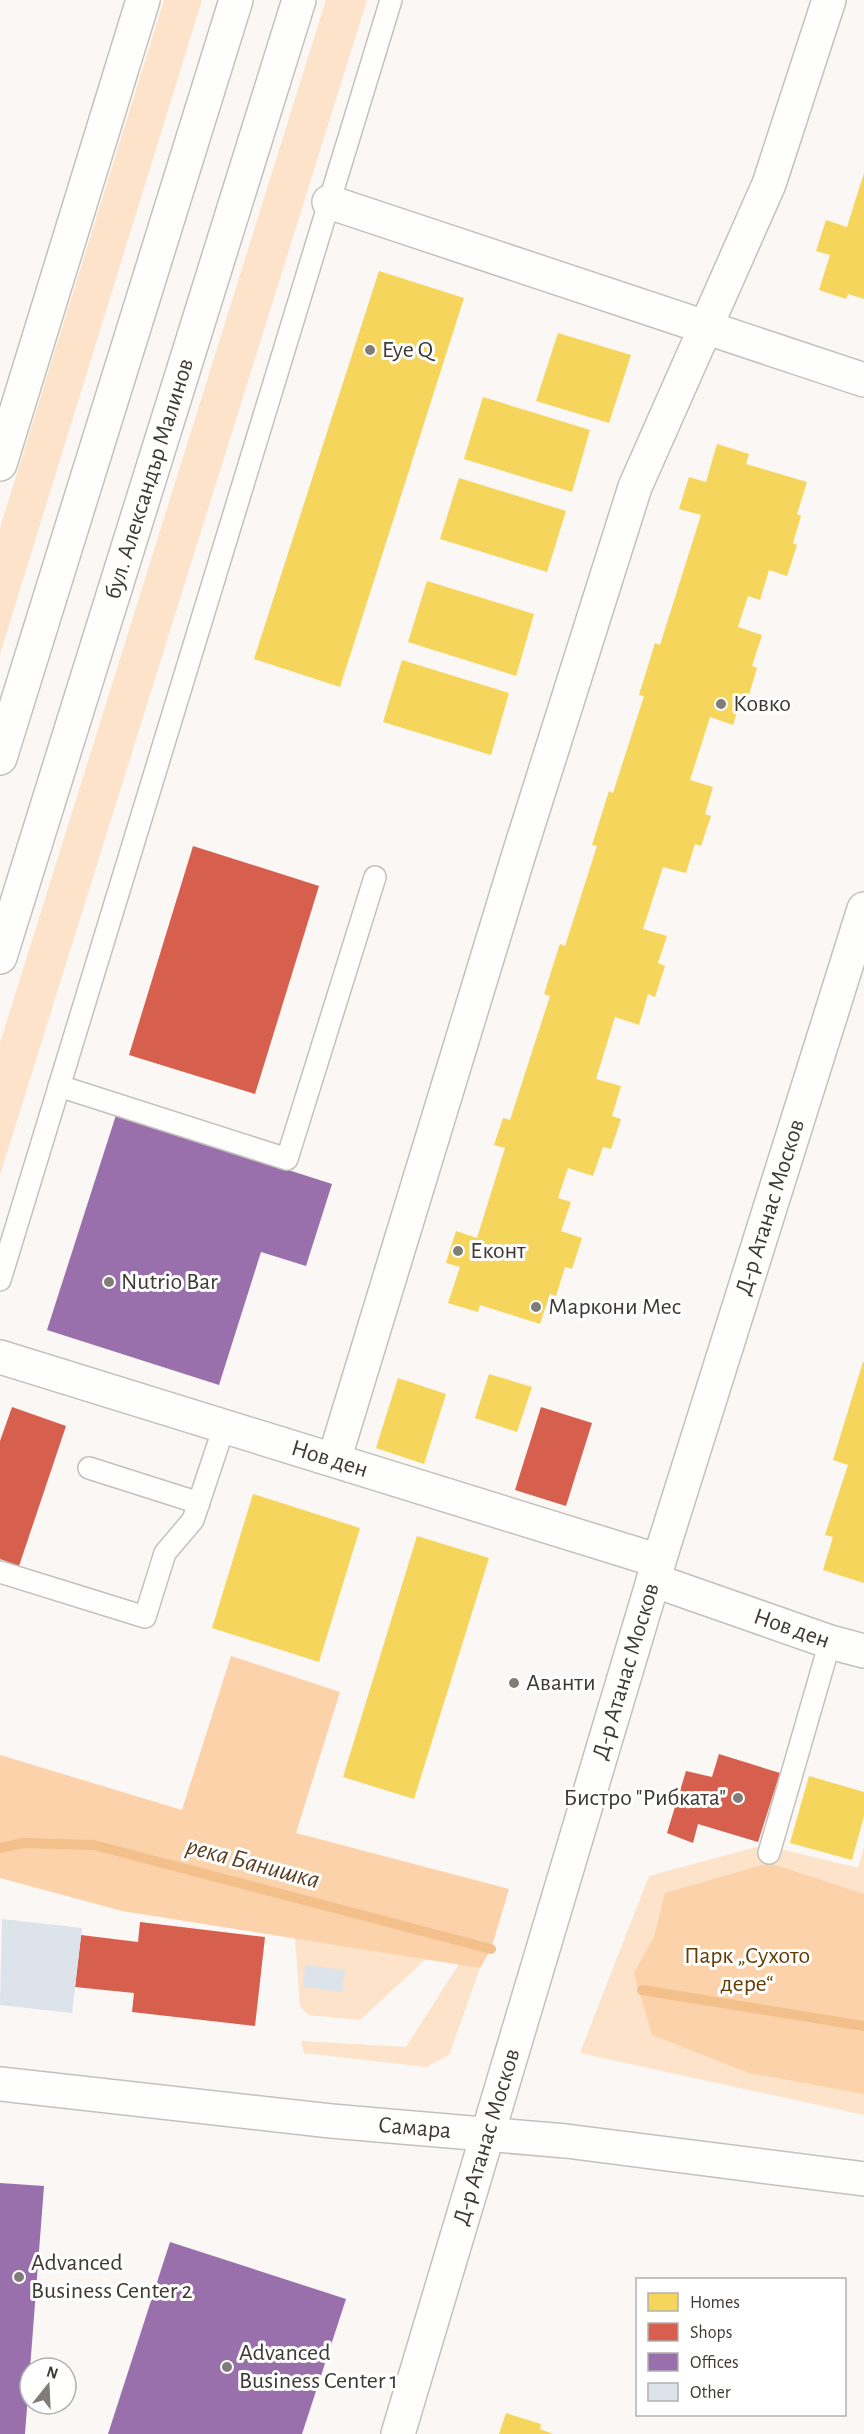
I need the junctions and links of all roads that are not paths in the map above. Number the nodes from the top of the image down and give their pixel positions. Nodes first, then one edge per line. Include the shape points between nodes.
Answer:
1 (143, 0) edge
2 (236, 0) edge
3 (299, 0) edge
4 (391, 0) edge
5 (829, 0) edge
6 (329, 202) junction
7 (707, 328) junction
8 (864, 380) edge
9 (0, 465) edge
10 (0, 758) edge
11 (375, 877) dead end
12 (864, 909) edge
13 (0, 957) edge
14 (59, 1086) junction
15 (0, 1280) edge
16 (0, 1357) edge
17 (224, 1427) junction
18 (334, 1460) junction
19 (88, 1468) dead end
20 (199, 1503) junction
21 (656, 1571) junction
22 (0, 1572) edge
23 (830, 1642) junction
24 (864, 1651) edge
25 (769, 1853) dead end
26 (0, 2084) edge
27 (487, 2133) junction
28 (864, 2179) edge
29 (398, 2434) edge

1 - 9 street
2 - 10 street
3 - 13 street, бул. Александър Малинов
4 - 6 lane
5 - 7 street via 769,184
6 - 7 street
6 - 14 lane
7 - 8 street
7 - 18 street via 635,487
11 - 14 lane via 287,1159
12 - 21 street, Д-р Атанас Москов
14 - 15 lane
16 - 17 street, Нов ден
17 - 18 street, Нов ден
17 - 20 lane
18 - 21 street, Нов ден
19 - 20 lane
20 - 22 lane via 193,1520 165,1552 145,1617
21 - 23 street, Нов ден
21 - 27 street, Д-р Атанас Москов
23 - 24 street, Нов ден
23 - 25 lane
26 - 27 street, Самара via 331,2121
27 - 28 street, Самара
27 - 29 street, Д-р Атанас Москов

